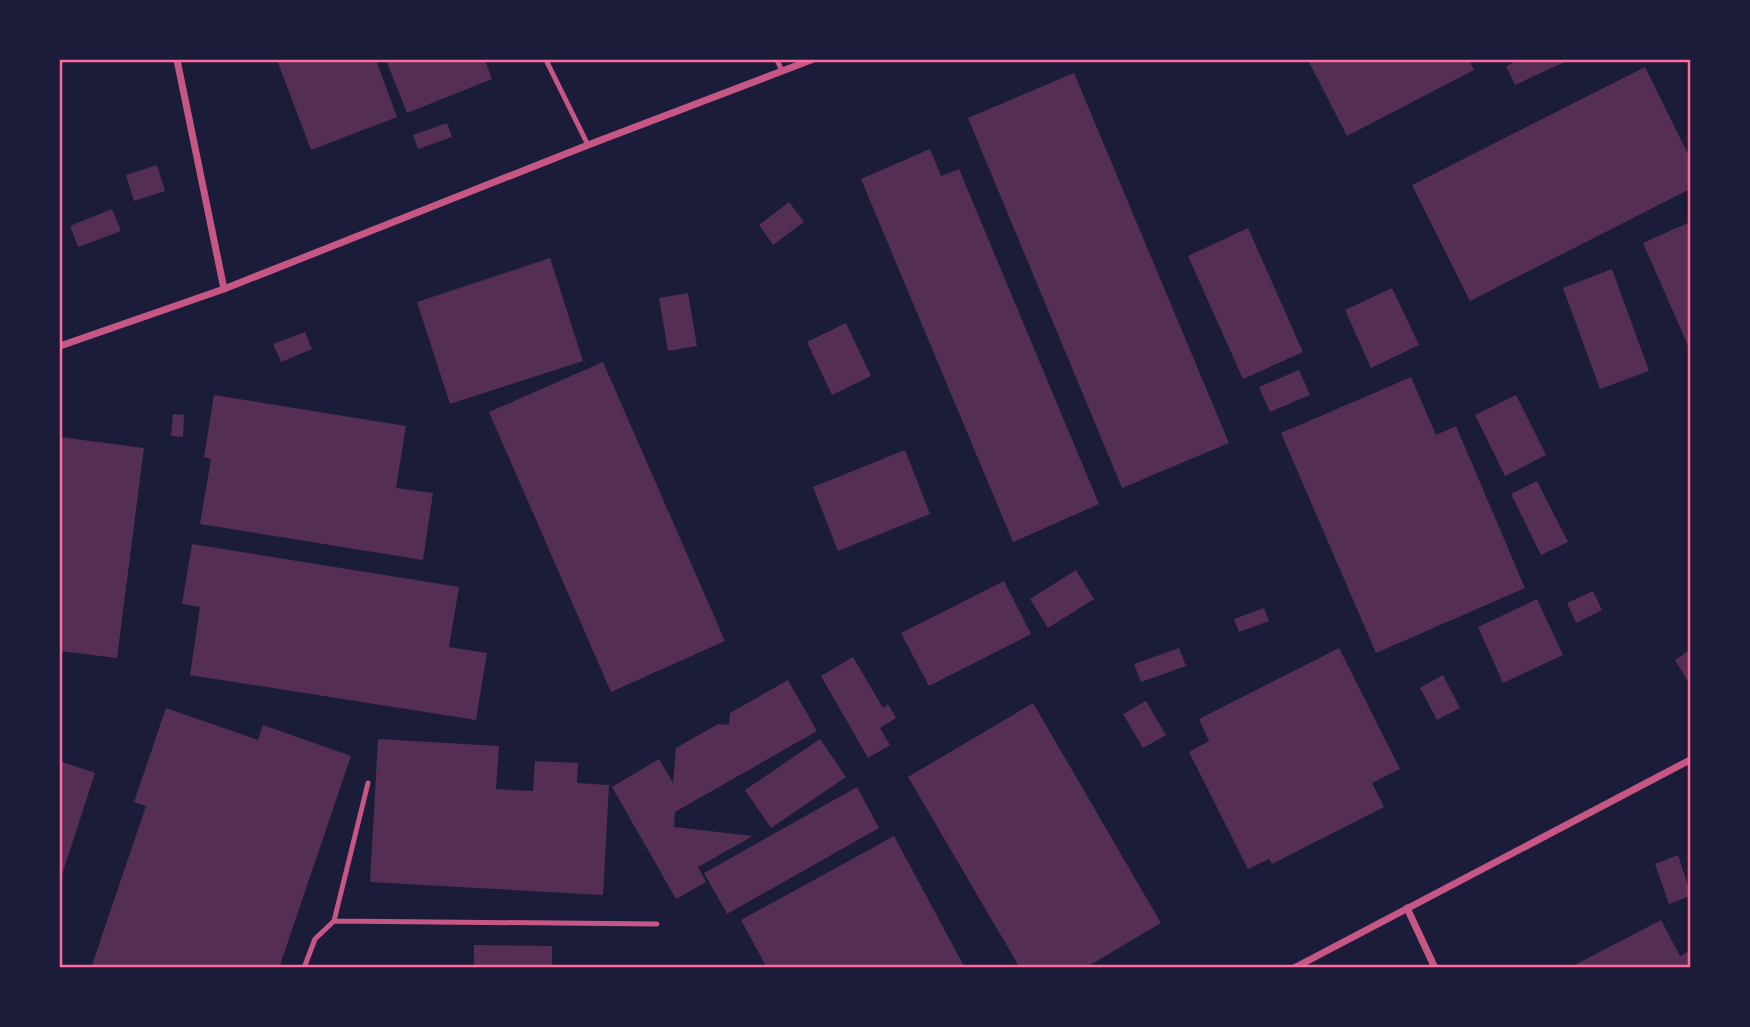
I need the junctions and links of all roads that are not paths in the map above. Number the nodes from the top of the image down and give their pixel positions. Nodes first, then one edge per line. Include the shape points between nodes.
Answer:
1 (177, 60) edge
2 (546, 60) edge
3 (777, 60) edge
4 (811, 60) edge
5 (782, 71) junction
6 (588, 145) junction
7 (224, 289) junction
8 (60, 346) edge
9 (1690, 760) edge
10 (368, 783) dead end
11 (1407, 908) junction
12 (334, 921) junction
13 (657, 924) dead end
14 (304, 968) edge
15 (1294, 968) edge
16 (1435, 968) edge

1 - 7 street
2 - 6 lane
3 - 5 lane
4 - 5 street
5 - 6 street
6 - 7 street
7 - 8 street
9 - 11 street
10 - 12 lane
11 - 15 street
11 - 16 street
12 - 13 lane
12 - 14 lane via 315,939

